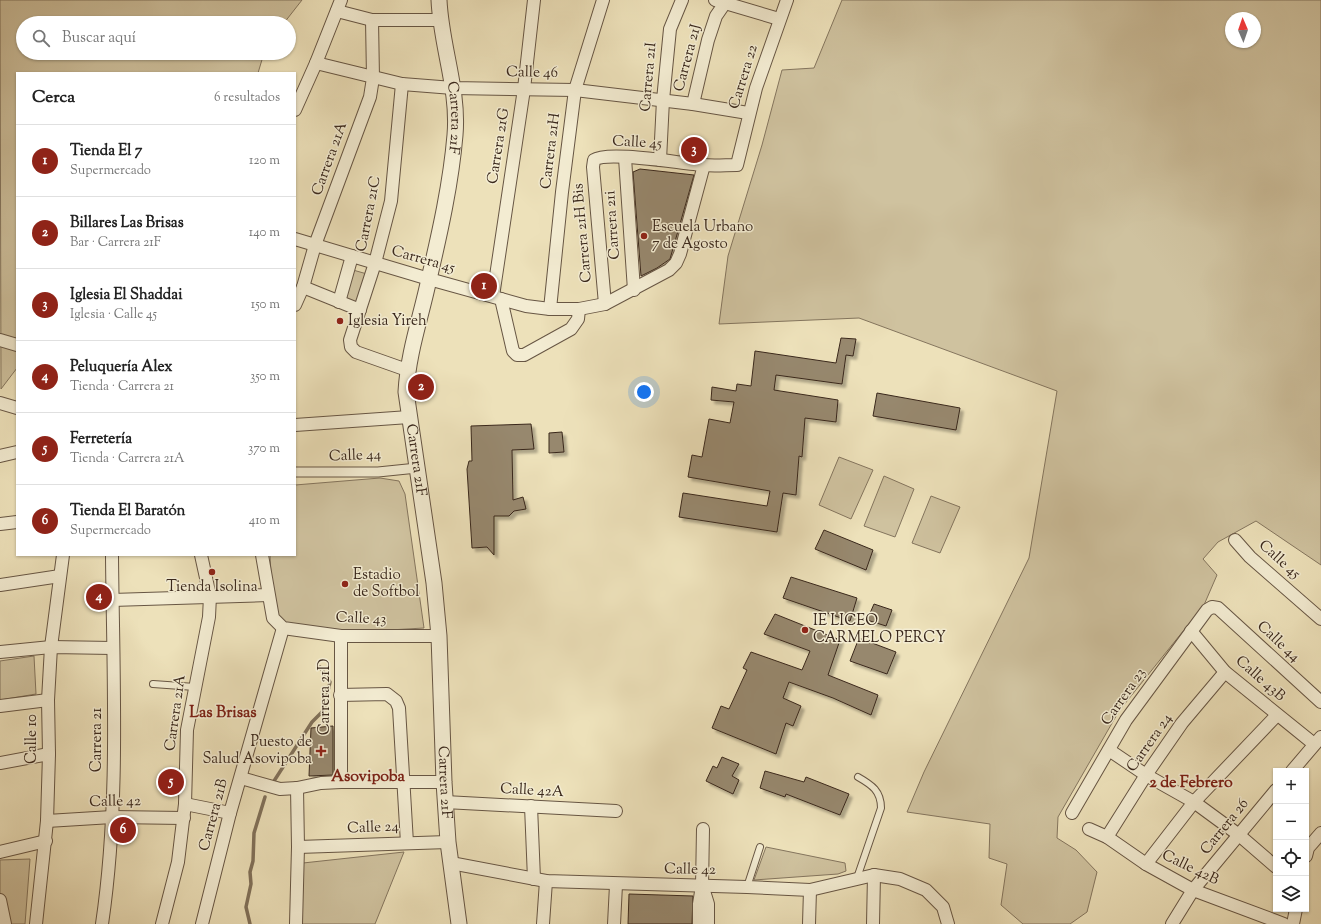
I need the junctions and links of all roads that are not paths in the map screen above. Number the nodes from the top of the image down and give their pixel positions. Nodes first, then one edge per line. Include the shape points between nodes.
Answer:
1 (439, 0) edge
2 (534, 0) edge
3 (603, 0) edge
4 (682, 0) edge
5 (787, 0) edge
6 (723, 1) edge
7 (339, 5) edge
8 (779, 19) junction
9 (372, 20) junction
10 (441, 20) junction
11 (316, 63) junction
12 (373, 78) junction
13 (402, 84) junction
14 (453, 88) junction
15 (524, 88) junction
16 (575, 90) junction
17 (663, 100) junction
18 (693, 104) junction
19 (296, 108) edge
20 (748, 113) junction
21 (625, 158) junction
22 (594, 160) joint
23 (660, 160) junction
24 (737, 165) joint
25 (704, 166) junction
26 (296, 239) edge
27 (315, 245) junction
28 (352, 256) junction
29 (376, 263) junction
30 (429, 279) junction
31 (303, 287) junction
32 (634, 290) junction
33 (497, 297) junction
34 (339, 302) junction
35 (296, 303) edge
36 (605, 304) junction
37 (550, 309) junction
38 (360, 310) junction
39 (579, 310) junction
40 (0, 340) edge
41 (16, 345) edge
42 (408, 370) junction
43 (0, 403) edge
44 (16, 408) edge
45 (409, 417) junction
46 (296, 424) edge
47 (16, 452) edge
48 (0, 456) edge
49 (417, 468) junction
50 (296, 472) edge
51 (16, 522) edge
52 (0, 524) edge
53 (1235, 540) dead end
54 (63, 556) edge
55 (112, 556) edge
56 (201, 556) edge
57 (262, 556) edge
58 (60, 576) junction
59 (0, 585) edge
60 (268, 595) junction
61 (210, 596) junction
62 (112, 600) junction
63 (1212, 607) joint
64 (1321, 619) edge
65 (283, 628) junction
66 (1191, 631) junction
67 (341, 636) junction
68 (439, 636) junction
69 (51, 647) junction
70 (113, 648) junction
71 (0, 652) edge
72 (1225, 672) junction
73 (153, 684) dead end
74 (195, 687) junction
75 (340, 695) junction
76 (48, 700) junction
77 (1321, 702) edge
78 (0, 706) edge
79 (1277, 715) junction
80 (1318, 741) edge
81 (1109, 750) junction
82 (49, 754) junction
83 (0, 763) edge
84 (1295, 768) edge
85 (1146, 775) junction
86 (858, 777) dead end
87 (241, 778) junction
88 (341, 782) junction
89 (403, 782) junction
90 (444, 782) junction
91 (297, 788) junction
92 (1273, 794) edge
93 (446, 802) junction
94 (1194, 802) junction
95 (186, 804) junction
96 (531, 806) junction
97 (616, 811) dead end
98 (230, 813) junction
99 (1072, 813) dead end
100 (112, 817) junction
101 (184, 818) junction
102 (47, 821) junction
103 (703, 829) dead end
104 (1088, 829) dead end
105 (1321, 833) edge
106 (1239, 835) junction
107 (1107, 837) junction
108 (46, 841) junction
109 (448, 842) junction
110 (407, 843) junction
111 (298, 847) junction
112 (760, 847) dead end
113 (1309, 847) edge
114 (0, 852) edge
115 (450, 863) junction
116 (1146, 864) junction
117 (1273, 864) edge
118 (874, 875) junction
119 (857, 878) junction
120 (540, 880) junction
121 (616, 884) junction
122 (702, 886) junction
123 (747, 886) junction
124 (810, 890) junction
125 (1193, 890) junction
126 (0, 900) edge
127 (1295, 912) edge
128 (5, 924) edge
129 (36, 924) edge
130 (102, 924) edge
131 (162, 924) edge
132 (202, 924) edge
133 (296, 924) edge
134 (459, 924) edge
135 (542, 924) edge
136 (614, 924) edge
137 (699, 924) edge
138 (708, 924) edge
139 (809, 924) edge
140 (873, 924) edge
141 (948, 924) edge
142 (1172, 924) edge
143 (1284, 924) edge
144 (1293, 924) edge

1 - 10 street, Carrera 21F
2 - 15 street, Carrera 21G
3 - 16 street, Carrera 21H
4 - 17 street, Carrera 21I via 670,29
5 - 8 street, Carrera 22
6 - 8 street
6 - 18 street, Carrera 21J via 714,22
7 - 9 street
7 - 11 street
8 - 20 street, Carrera 22
9 - 10 street
9 - 12 street, Carrera 21A
10 - 14 street, Carrera 21F
11 - 12 street, Calle 46
11 - 19 street
12 - 13 street, Calle 46
12 - 27 street, Carrera 21A via 370,97
13 - 14 street, Calle 46
13 - 29 street, Carrera 21C via 391,201
14 - 15 street, Calle 46
14 - 30 street, Carrera 21F via 455,134 452,163
15 - 16 street, Calle 46
15 - 33 street, Carrera 21G
16 - 17 street, Calle 46
16 - 37 street, Carrera 21H
17 - 18 street, Calle 46
17 - 23 street, Carrera 21I
18 - 20 street, Calle 46
20 - 24 street, Carrera 22
21 - 22 street, Calle 45 via 598,157
21 - 23 street, Calle 45
21 - 32 street, Carrera 21i
22 - 36 street, Carrera 21H Bis
23 - 25 street, Calle 45
24 - 25 street, Calle 45
25 - 32 street, Carrera 45 via 676,263 669,270
26 - 27 street, Carrera 45
27 - 28 street, Carrera 45
27 - 31 street, Carrera 21A
28 - 29 street, Carrera 45
28 - 34 street
29 - 30 street, Carrera 45
29 - 38 street, Carrera 21C
30 - 33 street, Carrera 45
30 - 42 street, Carrera 21F
31 - 34 street
31 - 35 street, Carrera 21A
32 - 36 street, Carrera 45
33 - 37 street, Carrera 45 via 526,306
33 - 39 street via 516,355 524,355 571,329 578,319
34 - 38 street
36 - 39 street, Carrera 45
37 - 39 street, Carrera 45
38 - 42 street, Carrera 21C via 350,347 356,352
40 - 41 street
42 - 45 street, Carrera 21F via 406,392
43 - 44 street
45 - 46 street
45 - 49 street, Carrera 21F
47 - 48 street
49 - 50 street, Calle 44 via 378,472
49 - 68 street, Carrera 21F via 429,541
51 - 52 street
53 - 64 street, Calle 45 via 1250,557
54 - 58 street, Calle 10
55 - 62 street, Carrera 21
56 - 61 street, Carrera 21A
57 - 60 street
58 - 59 street
58 - 69 street, Calle 10
60 - 61 street
60 - 65 street via 273,618
61 - 62 street
61 - 74 street, Carrera 21A via 210,617
62 - 70 street, Carrera 21
63 - 66 street, Carrera 23
63 - 77 street, Calle 44 via 1218,608
65 - 67 street, Calle 43
65 - 87 street, Carrera 21B
66 - 72 street, Calle 43B
66 - 81 street, Carrera 23 via 1126,720
67 - 68 street, Calle 43
67 - 75 street, Carrera 21D
68 - 90 street, Carrera 21F
69 - 70 street
69 - 71 street
69 - 76 street, Calle 10
70 - 100 street, Carrera 21
72 - 79 street, Calle 43B
72 - 85 street, Carrera 24 via 1182,723
73 - 74 lane
74 - 95 street, Carrera 21A via 187,730
75 - 88 street, Carrera 21D
75 - 89 street via 388,694 396,701 399,708
76 - 78 street
76 - 82 street, Calle 10
79 - 80 street, Calle 43B
79 - 94 street
80 - 84 street
81 - 85 street
81 - 99 street, Carrera 23
82 - 83 street
82 - 102 street, Calle 10
85 - 94 street
85 - 107 street, Carrera 24
86 - 119 lane via 876,789 881,799 881,808
87 - 91 street via 280,788
87 - 98 street, Carrera 21B
88 - 89 street
88 - 91 street
89 - 90 street
89 - 110 street
90 - 93 street, Carrera 21F
91 - 111 street
92 - 106 street, Carrera 26
93 - 96 street, Calle 42A
93 - 109 street, Carrera 21F
94 - 106 street
94 - 116 street
95 - 98 street
95 - 101 street, Carrera 21A
96 - 97 street, Calle 42A
96 - 120 street
98 - 132 street, Carrera 21B
100 - 101 street, Calle 42
100 - 102 street, Calle 42
100 - 130 street, Carrera 21 via 110,873
101 - 131 street, Carrera 21A via 178,862
102 - 108 street, Calle 10
103 - 122 street
104 - 107 street, Calle 42B
105 - 113 street
106 - 117 street
106 - 125 street, Carrera 26
107 - 116 street, Calle 42B
108 - 114 street
108 - 129 street, Calle 10
109 - 110 street, Calle 24
109 - 115 street, Carrera 21F
110 - 111 street, Calle 24
111 - 133 street
112 - 123 lane
115 - 120 street, Calle 42
115 - 134 street, Carrera 21F
116 - 125 street, Calle 42B
118 - 119 street, Calle 42
118 - 140 street
118 - 141 street, Calle 42 via 900,879 926,890 943,907
119 - 124 street, Calle 42
120 - 121 street, Calle 42
120 - 135 street
121 - 122 street, Calle 42
121 - 136 street
122 - 123 street, Calle 42
122 - 137 street
122 - 138 street via 708,904
123 - 124 street, Calle 42
124 - 139 street
125 - 142 street, Carrera 26
125 - 143 street, Calle 42B
126 - 128 street
127 - 144 street

